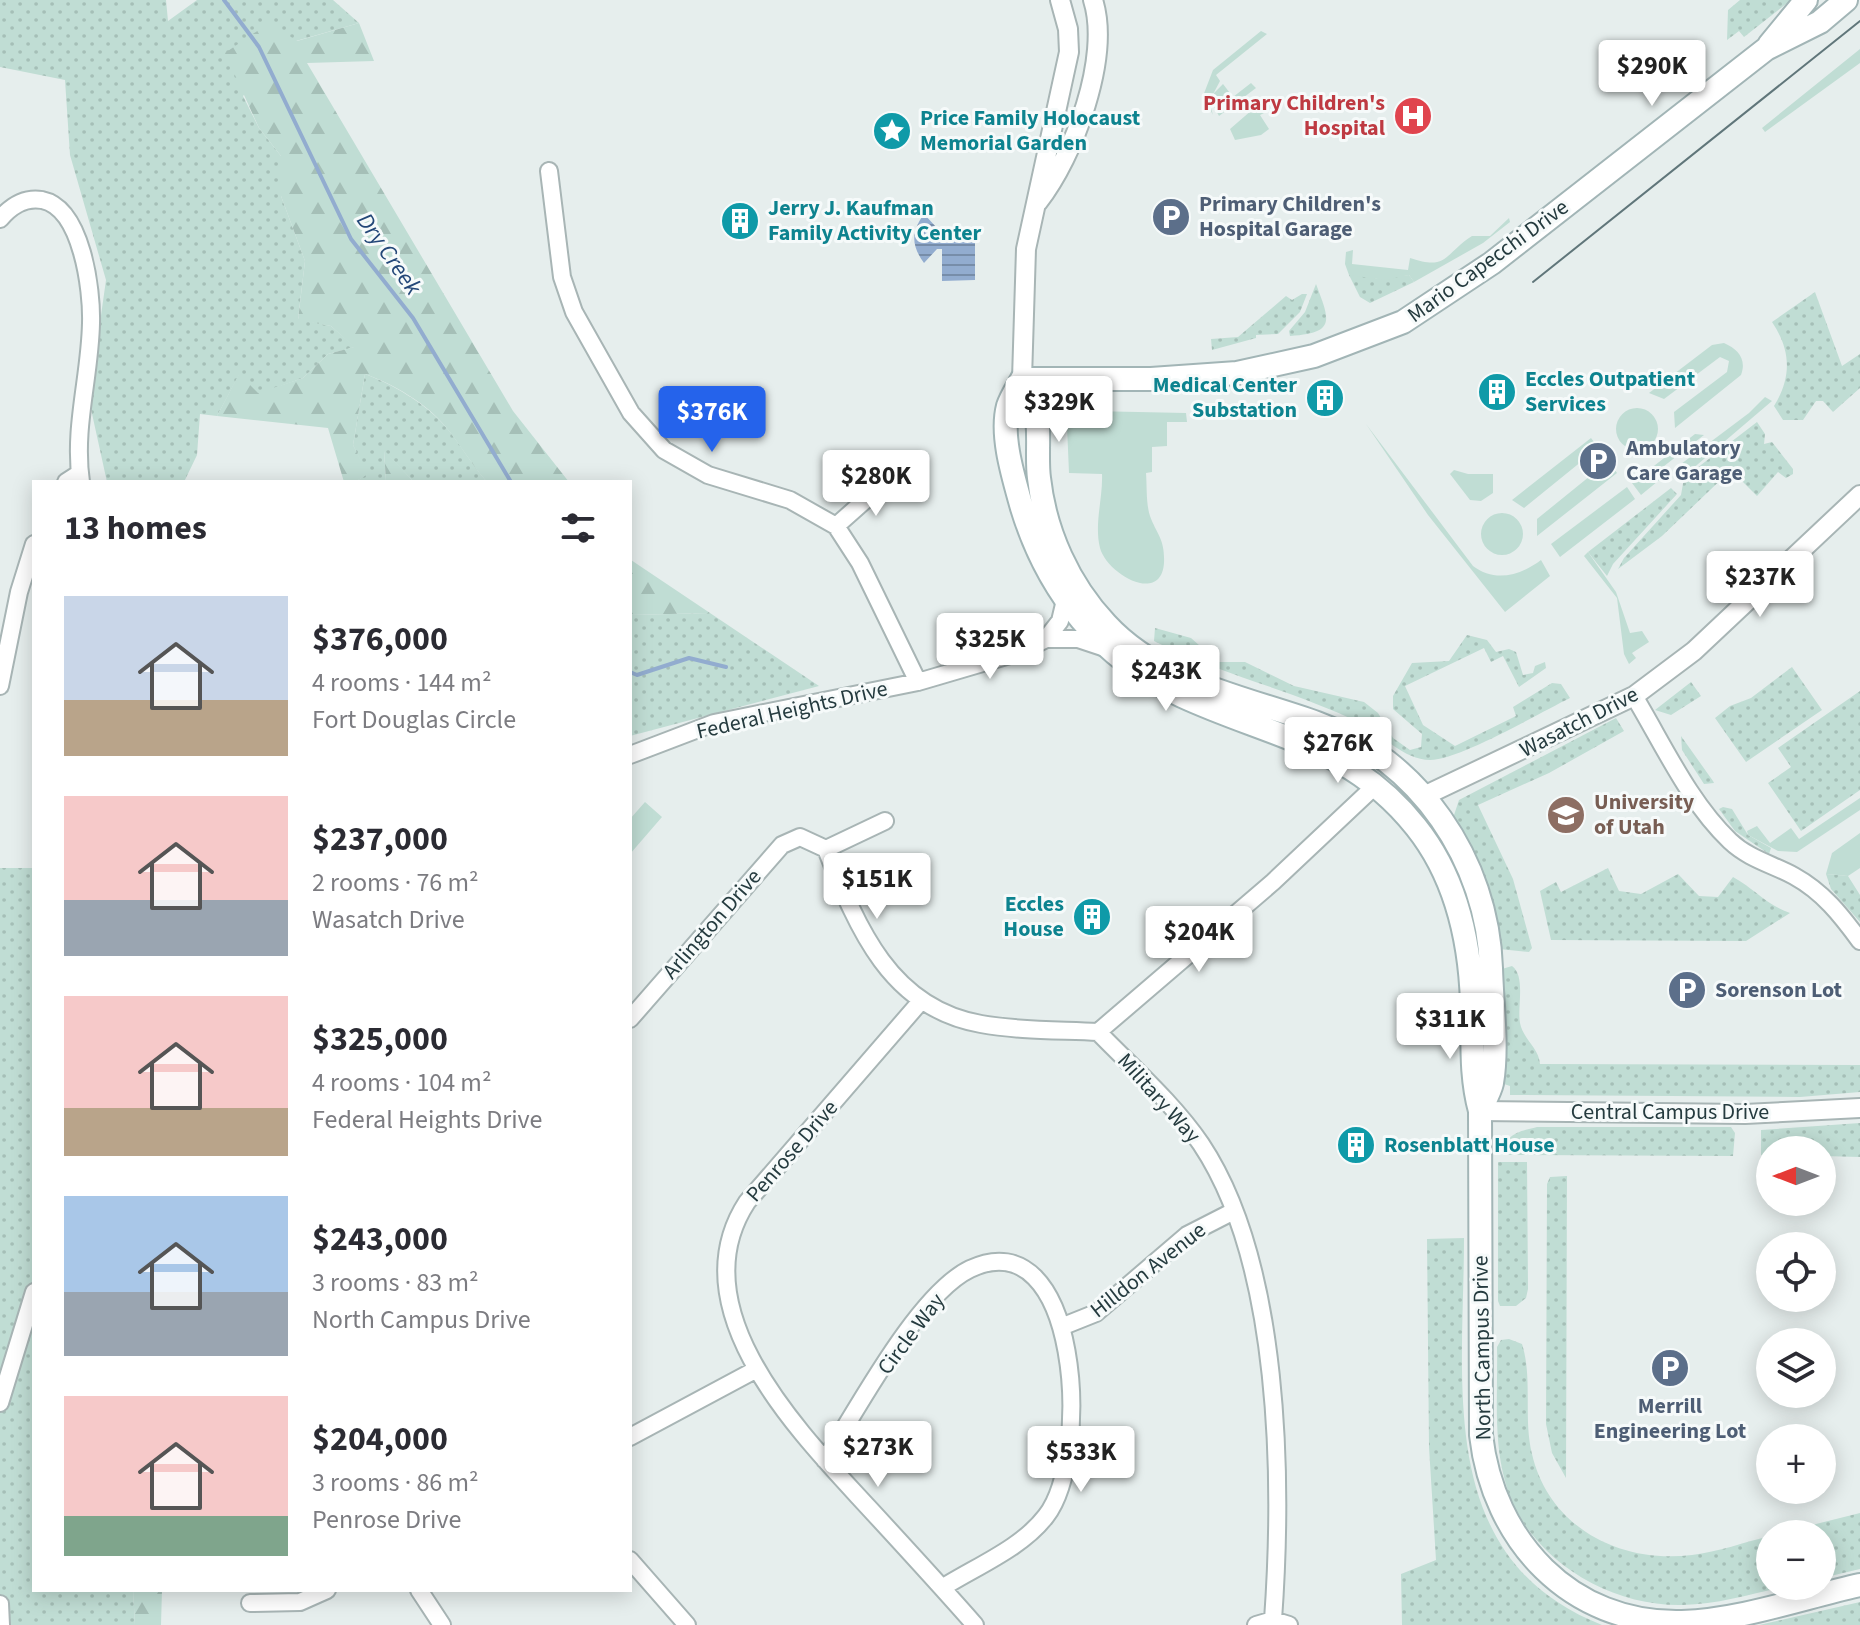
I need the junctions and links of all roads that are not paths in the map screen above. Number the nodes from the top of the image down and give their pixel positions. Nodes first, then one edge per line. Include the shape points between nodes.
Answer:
1 (1060, 0) edge
2 (1093, 0) edge
3 (1806, 0) edge
4 (1846, 0) edge
5 (1766, 49) junction
6 (549, 171) dead end
7 (1036, 204) junction
8 (0, 219) edge
9 (1022, 379) junction
10 (76, 479) edge
11 (889, 479) dead end
12 (1860, 495) edge
13 (836, 526) junction
14 (32, 550) edge
15 (1065, 600) junction
16 (1046, 639) junction
17 (1105, 648) junction
18 (918, 682) junction
19 (0, 686) edge
20 (1634, 696) junction
21 (1321, 750) junction
22 (632, 754) edge
23 (1376, 785) junction
24 (1424, 796) junction
25 (885, 821) dead end
26 (826, 849) junction
27 (1456, 903) junction
28 (1860, 941) edge
29 (921, 1001) junction
30 (632, 1017) edge
31 (1098, 1032) junction
32 (1860, 1108) edge
33 (1480, 1111) junction
34 (1234, 1211) junction
35 (32, 1299) edge
36 (1061, 1327) junction
37 (757, 1369) junction
38 (0, 1403) edge
39 (632, 1436) edge
40 (825, 1460) junction
41 (632, 1562) edge
42 (1860, 1585) edge
43 (942, 1588) junction
44 (322, 1592) edge
45 (420, 1592) edge
46 (250, 1603) dead end
47 (0, 1604) edge
48 (1281, 1623) edge
49 (1, 1625) edge
50 (442, 1625) edge
51 (687, 1625) edge
52 (975, 1625) edge
53 (1256, 1625) edge

1 - 7 street via 1069,52
2 - 7 street via 1099,29 1096,68 1061,163
3 - 5 main road, Mario Capecchi Drive
4 - 5 main road, Mario Capecchi Drive via 1820,22
5 - 9 main road, Mario Capecchi Drive via 1503,255 1403,322 1314,356 1237,373
6 - 13 street via 562,277 574,312 631,413 664,450 708,475 790,500
7 - 9 street via 1023,269
8 - 10 street via 22,201 42,200 63,211 74,230 91,310
9 - 15 main road, North Campus Drive via 1008,407 1013,469 1034,541
9 - 24 main road, North Campus Drive via 1036,407 1038,478 1050,527 1074,581 1109,627 1177,674 1351,737
11 - 13 street
12 - 20 street, Wasatch Drive via 1694,651
13 - 18 street via 860,563
14 - 19 street
15 - 16 street via 1060,621
15 - 17 main road, North Campus Drive
16 - 17 street, Federal Heights Drive via 1078,639
16 - 18 street, Federal Heights Drive via 1020,652
17 - 21 main road, North Campus Drive via 1182,696
18 - 22 street, Federal Heights Drive via 714,723
20 - 24 street, Wasatch Drive
20 - 28 street via 1714,824 1752,857 1826,898
21 - 23 main road, North Campus Drive
21 - 24 main road via 1363,761 1400,789
23 - 27 main road, North Campus Drive via 1430,847
23 - 31 street via 1237,914
24 - 27 main road via 1427,818 1453,865
24 - 33 main road, North Campus Drive via 1467,862 1486,917 1492,1084
25 - 26 street
26 - 29 street via 863,936 889,972
26 - 30 street, Arlington Drive via 800,837 776,850
27 - 33 main road, North Campus Drive via 1470,969 1473,1084
29 - 31 street via 981,1024
29 - 37 street, Penrose Drive via 747,1202 733,1226 727,1279 736,1319
31 - 34 street, Military Way via 1201,1145
32 - 33 street, Central Campus Drive via 1745,1114
33 - 42 main road, North Campus Drive via 1481,1435 1489,1483 1521,1545 1575,1593 1612,1611 1654,1621 1712,1619
34 - 36 street, Hilldon Avenue via 1187,1235 1096,1313
34 - 48 street, Military Way via 1258,1297 1271,1398
35 - 38 street
36 - 40 street, Circle Way via 1044,1289 1026,1272 992,1263 969,1270 913,1324
36 - 43 street, Circle Way via 1072,1382 1073,1427 1056,1502 1026,1536
37 - 39 street
37 - 40 street, Penrose Drive via 789,1420
40 - 43 street, Penrose Drive
41 - 51 street
43 - 52 street, Penrose Drive
44 - 46 street via 300,1602
45 - 50 street
47 - 49 street
48 - 53 street

